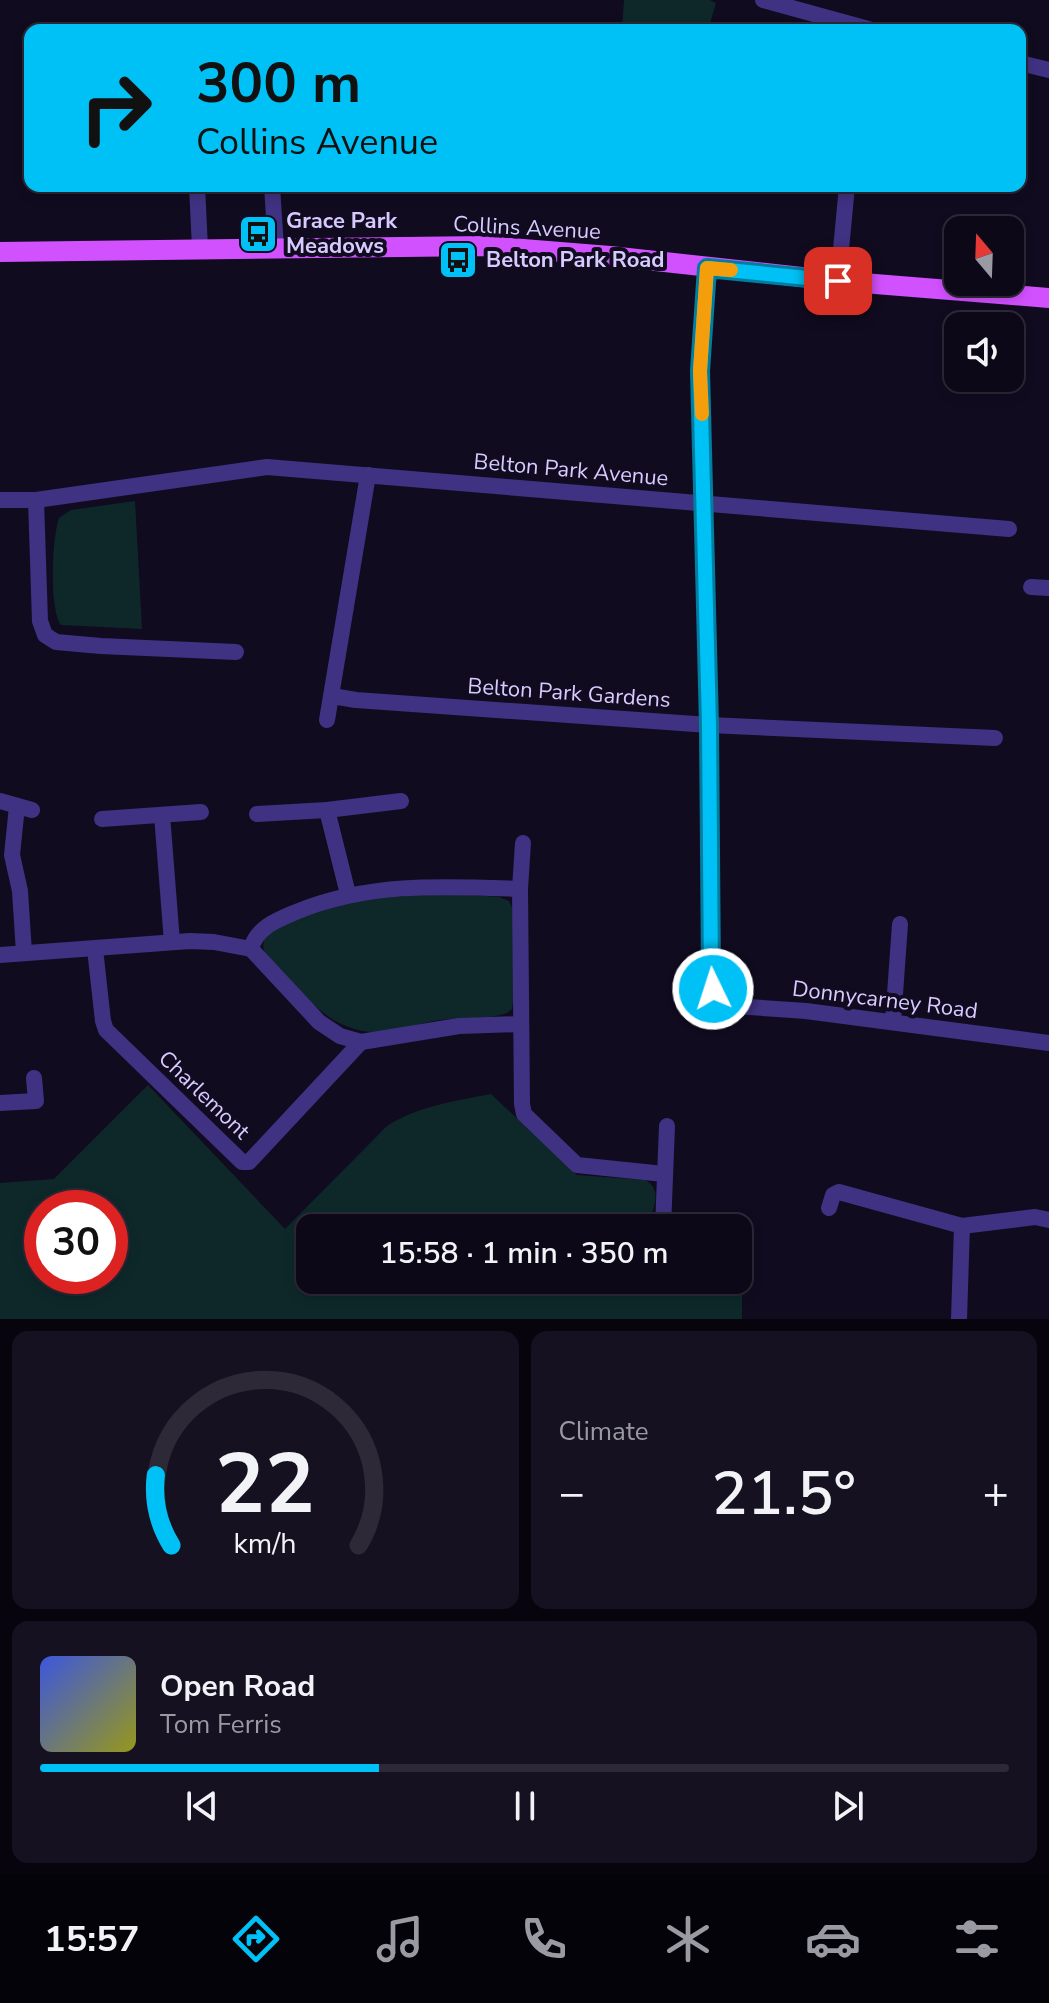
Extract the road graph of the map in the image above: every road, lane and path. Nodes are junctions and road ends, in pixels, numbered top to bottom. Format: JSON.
{"nodes":[{"id":1,"x":763,"y":0,"type":"edge"},
{"id":2,"x":847,"y":24,"type":"edge"},
{"id":3,"x":1026,"y":64,"type":"edge"},
{"id":4,"x":1049,"y":70,"type":"edge"},
{"id":5,"x":197,"y":192,"type":"edge"},
{"id":6,"x":272,"y":192,"type":"edge"},
{"id":7,"x":846,"y":192,"type":"edge"},
{"id":8,"x":200,"y":248,"type":"junction"},
{"id":9,"x":276,"y":248,"type":"junction"},
{"id":10,"x":0,"y":252,"type":"edge"},
{"id":11,"x":707,"y":268,"type":"junction"},
{"id":12,"x":838,"y":281,"type":"junction"},
{"id":13,"x":1049,"y":298,"type":"edge"},
{"id":14,"x":368,"y":475,"type":"junction"},
{"id":15,"x":0,"y":500,"type":"edge"},
{"id":16,"x":36,"y":500,"type":"junction"},
{"id":17,"x":704,"y":502,"type":"junction"},
{"id":18,"x":1009,"y":529,"type":"dead end"},
{"id":19,"x":1031,"y":587,"type":"dead end"},
{"id":20,"x":1049,"y":588,"type":"edge"},
{"id":21,"x":236,"y":652,"type":"dead end"},
{"id":22,"x":332,"y":696,"type":"junction"},
{"id":23,"x":327,"y":720,"type":"dead end"},
{"id":24,"x":709,"y":725,"type":"junction"},
{"id":25,"x":995,"y":738,"type":"dead end"},
{"id":26,"x":0,"y":801,"type":"edge"},
{"id":27,"x":401,"y":801,"type":"dead end"},
{"id":28,"x":327,"y":810,"type":"junction"},
{"id":29,"x":201,"y":812,"type":"dead end"},
{"id":30,"x":257,"y":814,"type":"dead end"},
{"id":31,"x":162,"y":815,"type":"junction"},
{"id":32,"x":102,"y":819,"type":"dead end"},
{"id":33,"x":523,"y":843,"type":"dead end"},
{"id":34,"x":520,"y":889,"type":"junction"},
{"id":35,"x":348,"y":894,"type":"junction"},
{"id":36,"x":900,"y":924,"type":"dead end"},
{"id":37,"x":172,"y":942,"type":"junction"},
{"id":38,"x":95,"y":949,"type":"junction"},
{"id":39,"x":251,"y":949,"type":"junction"},
{"id":40,"x":24,"y":953,"type":"junction"},
{"id":41,"x":0,"y":955,"type":"edge"},
{"id":42,"x":893,"y":1022,"type":"junction"},
{"id":43,"x":520,"y":1024,"type":"junction"},
{"id":44,"x":361,"y":1042,"type":"junction"},
{"id":45,"x":1049,"y":1043,"type":"edge"},
{"id":46,"x":34,"y":1078,"type":"dead end"},
{"id":47,"x":0,"y":1103,"type":"edge"},
{"id":48,"x":667,"y":1126,"type":"dead end"},
{"id":49,"x":664,"y":1174,"type":"junction"},
{"id":50,"x":829,"y":1208,"type":"dead end"},
{"id":51,"x":663,"y":1214,"type":"edge"},
{"id":52,"x":1049,"y":1220,"type":"edge"},
{"id":53,"x":962,"y":1226,"type":"junction"},
{"id":54,"x":959,"y":1319,"type":"edge"}],
"edges":[{"from":1,"to":2,"type":"street"},
{"from":3,"to":4,"type":"street"},
{"from":5,"to":8,"type":"street"},
{"from":6,"to":9,"type":"street"},
{"from":7,"to":12,"type":"street"},
{"from":8,"to":9,"type":"main road","name":"Collins Avenue"},
{"from":8,"to":10,"type":"main road","name":"Collins Avenue"},
{"from":9,"to":11,"type":"main road","name":"Collins Avenue"},
{"from":11,"to":12,"type":"main road","name":"Collins Avenue"},
{"from":11,"to":17,"type":"street"},
{"from":12,"to":13,"type":"main road","name":"Collins Avenue"},
{"from":14,"to":16,"type":"street"},
{"from":14,"to":17,"type":"street","name":"Belton Park Avenue"},
{"from":14,"to":22,"type":"street"},
{"from":15,"to":16,"type":"street"},
{"from":16,"to":21,"type":"street"},
{"from":17,"to":18,"type":"street","name":"Belton Park Avenue"},
{"from":17,"to":24,"type":"street"},
{"from":19,"to":20,"type":"street"},
{"from":22,"to":23,"type":"street"},
{"from":22,"to":24,"type":"street","name":"Belton Park Gardens"},
{"from":24,"to":25,"type":"street","name":"Belton Park Gardens"},
{"from":24,"to":42,"type":"street","name":"Donnycarney Road"},
{"from":26,"to":40,"type":"street"},
{"from":27,"to":28,"type":"street"},
{"from":28,"to":30,"type":"street"},
{"from":28,"to":35,"type":"street"},
{"from":29,"to":31,"type":"street"},
{"from":31,"to":32,"type":"street"},
{"from":31,"to":37,"type":"street"},
{"from":33,"to":34,"type":"street"},
{"from":34,"to":35,"type":"street"},
{"from":34,"to":43,"type":"street"},
{"from":35,"to":39,"type":"street"},
{"from":36,"to":42,"type":"street"},
{"from":37,"to":38,"type":"street"},
{"from":37,"to":39,"type":"street"},
{"from":38,"to":40,"type":"street"},
{"from":38,"to":44,"type":"street","name":"Charlemont"},
{"from":39,"to":44,"type":"street"},
{"from":40,"to":41,"type":"street"},
{"from":42,"to":45,"type":"street","name":"Donnycarney Road"},
{"from":43,"to":44,"type":"street"},
{"from":43,"to":49,"type":"street"},
{"from":46,"to":47,"type":"street"},
{"from":48,"to":49,"type":"street"},
{"from":49,"to":51,"type":"street"},
{"from":50,"to":53,"type":"street"},
{"from":52,"to":53,"type":"street"},
{"from":53,"to":54,"type":"street"}]}
